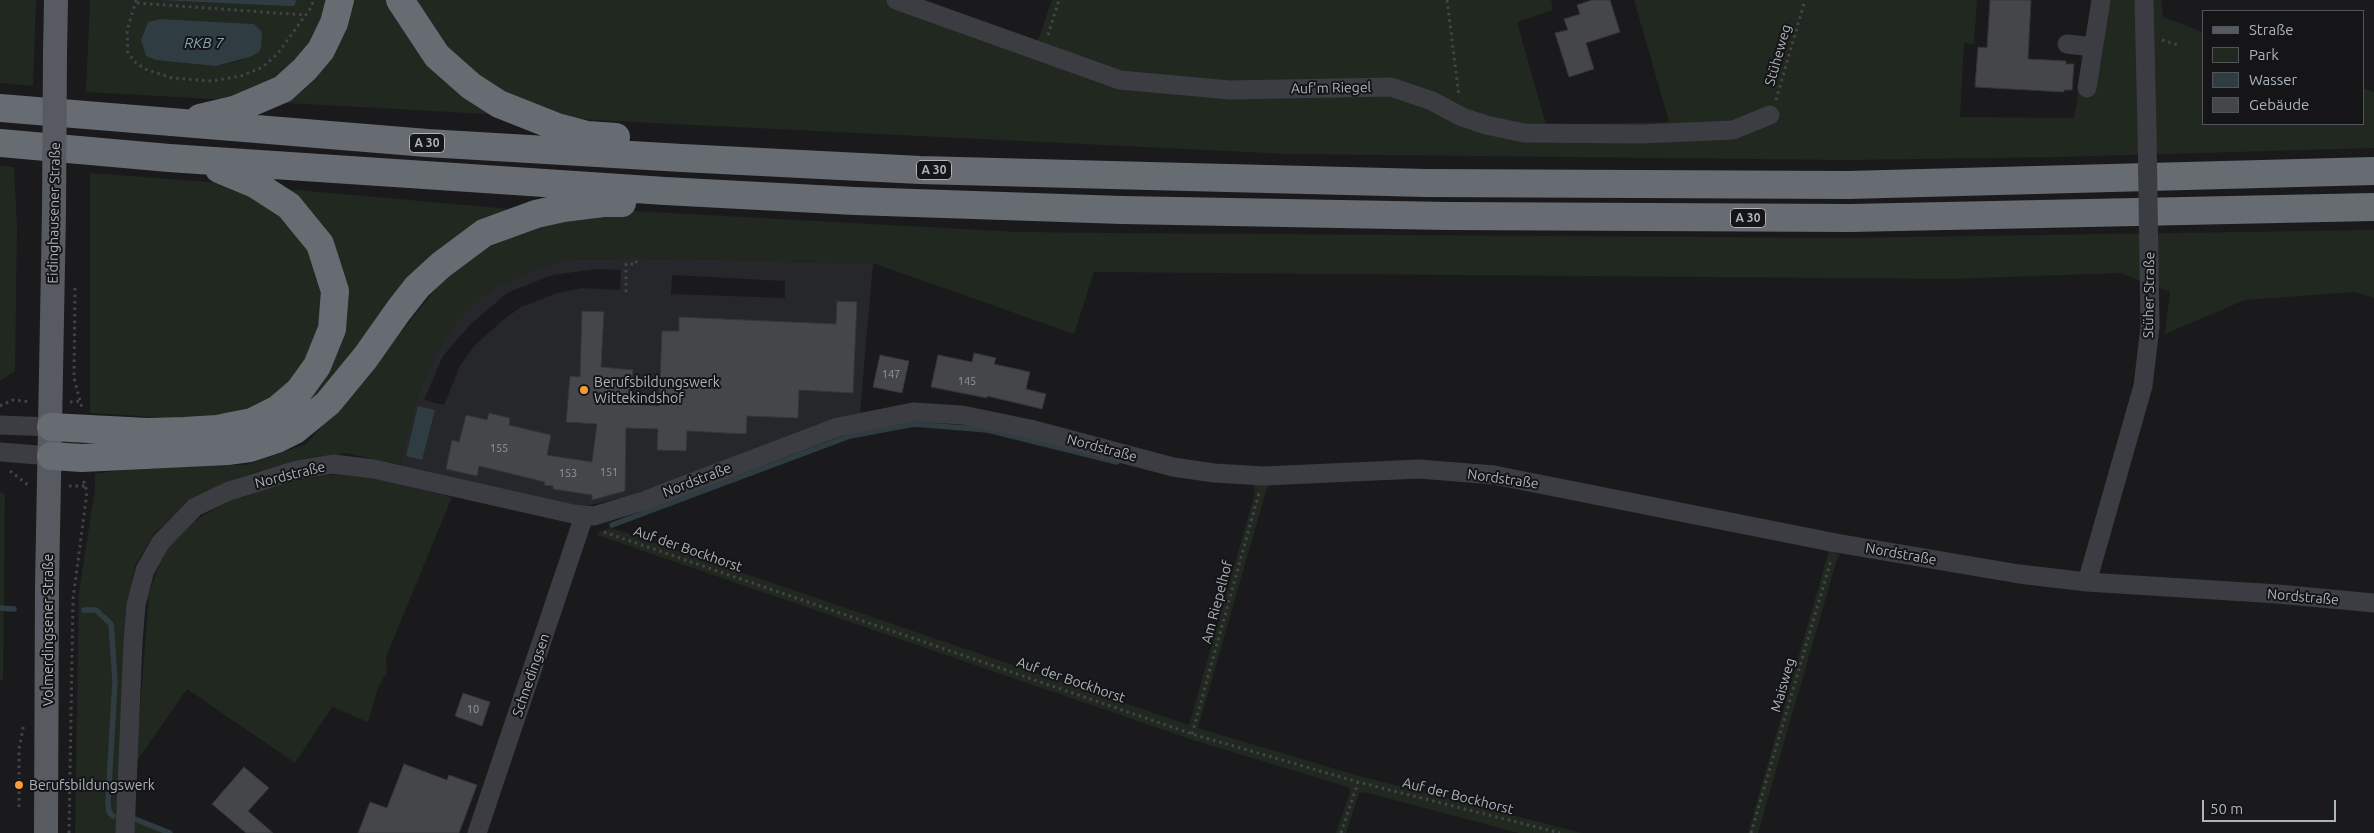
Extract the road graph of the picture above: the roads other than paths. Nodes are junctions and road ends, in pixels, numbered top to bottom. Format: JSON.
{"nodes":[{"id":1,"x":56,"y":0,"type":"edge"},
{"id":2,"x":340,"y":0,"type":"edge"},
{"id":3,"x":400,"y":0,"type":"edge"},
{"id":4,"x":896,"y":0,"type":"edge"},
{"id":5,"x":2101,"y":0,"type":"edge"},
{"id":6,"x":2144,"y":0,"type":"edge"},
{"id":7,"x":2067,"y":44,"type":"dead end"},
{"id":8,"x":2094,"y":47,"type":"junction"},
{"id":9,"x":2087,"y":88,"type":"dead end"},
{"id":10,"x":0,"y":108,"type":"edge"},
{"id":11,"x":1770,"y":115,"type":"road end"},
{"id":12,"x":174,"y":124,"type":"junction"},
{"id":13,"x":0,"y":142,"type":"edge"},
{"id":14,"x":169,"y":158,"type":"junction"},
{"id":15,"x":682,"y":158,"type":"junction"},
{"id":16,"x":2374,"y":171,"type":"edge"},
{"id":17,"x":665,"y":191,"type":"junction"},
{"id":18,"x":2374,"y":207,"type":"edge"},
{"id":19,"x":0,"y":425,"type":"edge"},
{"id":20,"x":51,"y":427,"type":"junction"},
{"id":21,"x":0,"y":452,"type":"edge"},
{"id":22,"x":50,"y":456,"type":"junction"},
{"id":23,"x":583,"y":520,"type":"junction"},
{"id":24,"x":2087,"y":582,"type":"junction"},
{"id":25,"x":2374,"y":604,"type":"edge"},
{"id":26,"x":46,"y":833,"type":"edge"},
{"id":27,"x":125,"y":833,"type":"edge"},
{"id":28,"x":477,"y":833,"type":"edge"}],
"edges":[{"from":1,"to":20,"type":"main road","name":"Eidinghausener Straße","bridge":true},
{"from":2,"to":12,"type":"highway"},
{"from":3,"to":15,"type":"highway"},
{"from":4,"to":11,"type":"street","name":"Auf'm Riegel"},
{"from":5,"to":8,"type":"street"},
{"from":6,"to":24,"type":"street","name":"Stüher Straße","bridge":true},
{"from":7,"to":8,"type":"street"},
{"from":8,"to":9,"type":"street"},
{"from":10,"to":12,"type":"highway","number":"A 30"},
{"from":12,"to":15,"type":"highway","number":"A 30"},
{"from":13,"to":14,"type":"highway","number":"A 30"},
{"from":14,"to":17,"type":"highway","number":"A 30"},
{"from":14,"to":20,"type":"highway"},
{"from":15,"to":16,"type":"highway","number":"A 30"},
{"from":17,"to":18,"type":"highway","number":"A 30"},
{"from":17,"to":22,"type":"highway"},
{"from":19,"to":20,"type":"street"},
{"from":20,"to":22,"type":"main road","name":"Volmerdingsener Straße"},
{"from":21,"to":22,"type":"street"},
{"from":22,"to":26,"type":"main road","name":"Volmerdingsener Straße"},
{"from":23,"to":24,"type":"street","name":"Nordstraße"},
{"from":23,"to":27,"type":"street","name":"Nordstraße"},
{"from":23,"to":28,"type":"street","name":"Schnedingsen"},
{"from":24,"to":25,"type":"street","name":"Nordstraße"}]}
